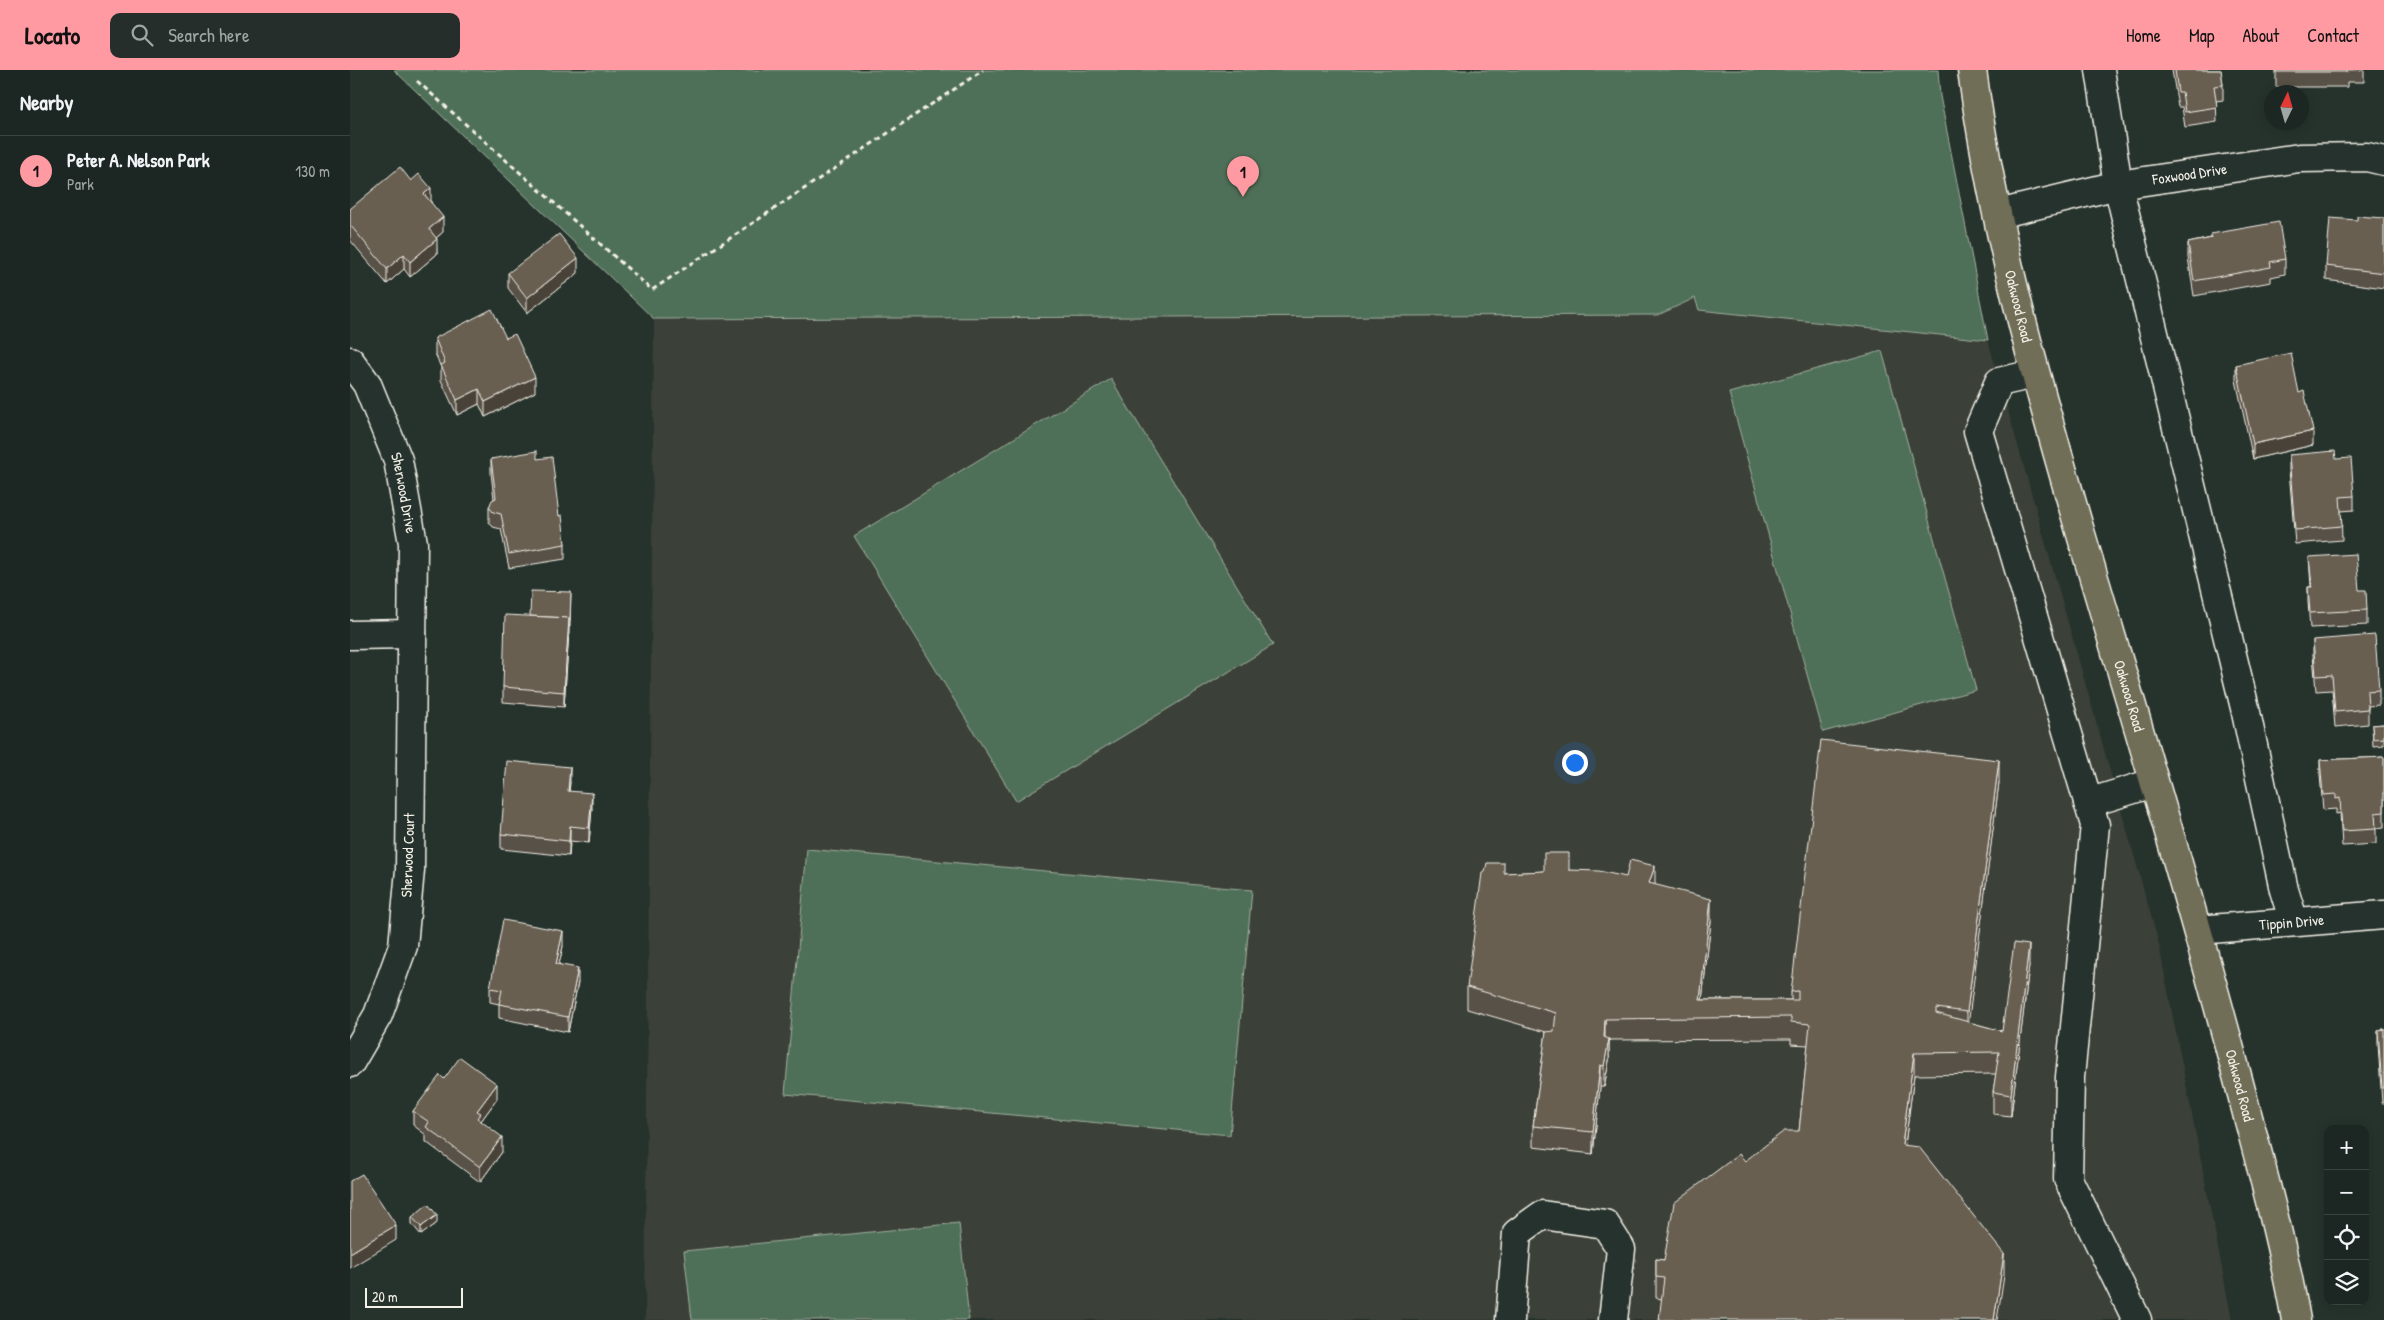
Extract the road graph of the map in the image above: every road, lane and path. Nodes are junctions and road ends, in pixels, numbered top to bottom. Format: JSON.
{"nodes":[{"id":1,"x":983,"y":70,"type":"edge"},
{"id":2,"x":1972,"y":70,"type":"edge"},
{"id":3,"x":2100,"y":70,"type":"edge"},
{"id":4,"x":417,"y":81,"type":"dead end"},
{"id":5,"x":2384,"y":160,"type":"edge"},
{"id":6,"x":2118,"y":185,"type":"junction"},
{"id":7,"x":1998,"y":214,"type":"junction"},
{"id":8,"x":350,"y":362,"type":"edge"},
{"id":9,"x":2034,"y":374,"type":"junction"},
{"id":10,"x":412,"y":634,"type":"junction"},
{"id":11,"x":350,"y":635,"type":"edge"},
{"id":12,"x":2154,"y":784,"type":"junction"},
{"id":13,"x":2088,"y":803,"type":"junction"},
{"id":14,"x":2384,"y":915,"type":"edge"},
{"id":15,"x":2294,"y":922,"type":"junction"},
{"id":16,"x":2198,"y":930,"type":"junction"},
{"id":17,"x":350,"y":1063,"type":"edge"},
{"id":18,"x":1510,"y":1320,"type":"edge"},
{"id":19,"x":1613,"y":1320,"type":"edge"},
{"id":20,"x":2137,"y":1320,"type":"edge"},
{"id":21,"x":2296,"y":1320,"type":"edge"}],
"edges":[{"from":1,"to":4,"type":"path"},
{"from":2,"to":7,"type":"main road","name":"Oakwood Road"},
{"from":3,"to":6,"type":"street"},
{"from":5,"to":6,"type":"street","name":"Foxwood Drive"},
{"from":6,"to":7,"type":"street","name":"Foxwood Drive"},
{"from":6,"to":15,"type":"street"},
{"from":7,"to":9,"type":"main road","name":"Oakwood Road"},
{"from":8,"to":10,"type":"street","name":"Sherwood Drive"},
{"from":9,"to":12,"type":"main road","name":"Oakwood Road"},
{"from":9,"to":13,"type":"street"},
{"from":10,"to":11,"type":"street"},
{"from":10,"to":17,"type":"street","name":"Sherwood Court"},
{"from":12,"to":13,"type":"street"},
{"from":12,"to":16,"type":"main road","name":"Oakwood Road"},
{"from":13,"to":20,"type":"street"},
{"from":14,"to":15,"type":"street","name":"Tippin Drive"},
{"from":15,"to":16,"type":"street","name":"Tippin Drive"},
{"from":16,"to":21,"type":"main road","name":"Oakwood Road"},
{"from":18,"to":19,"type":"street"}]}
